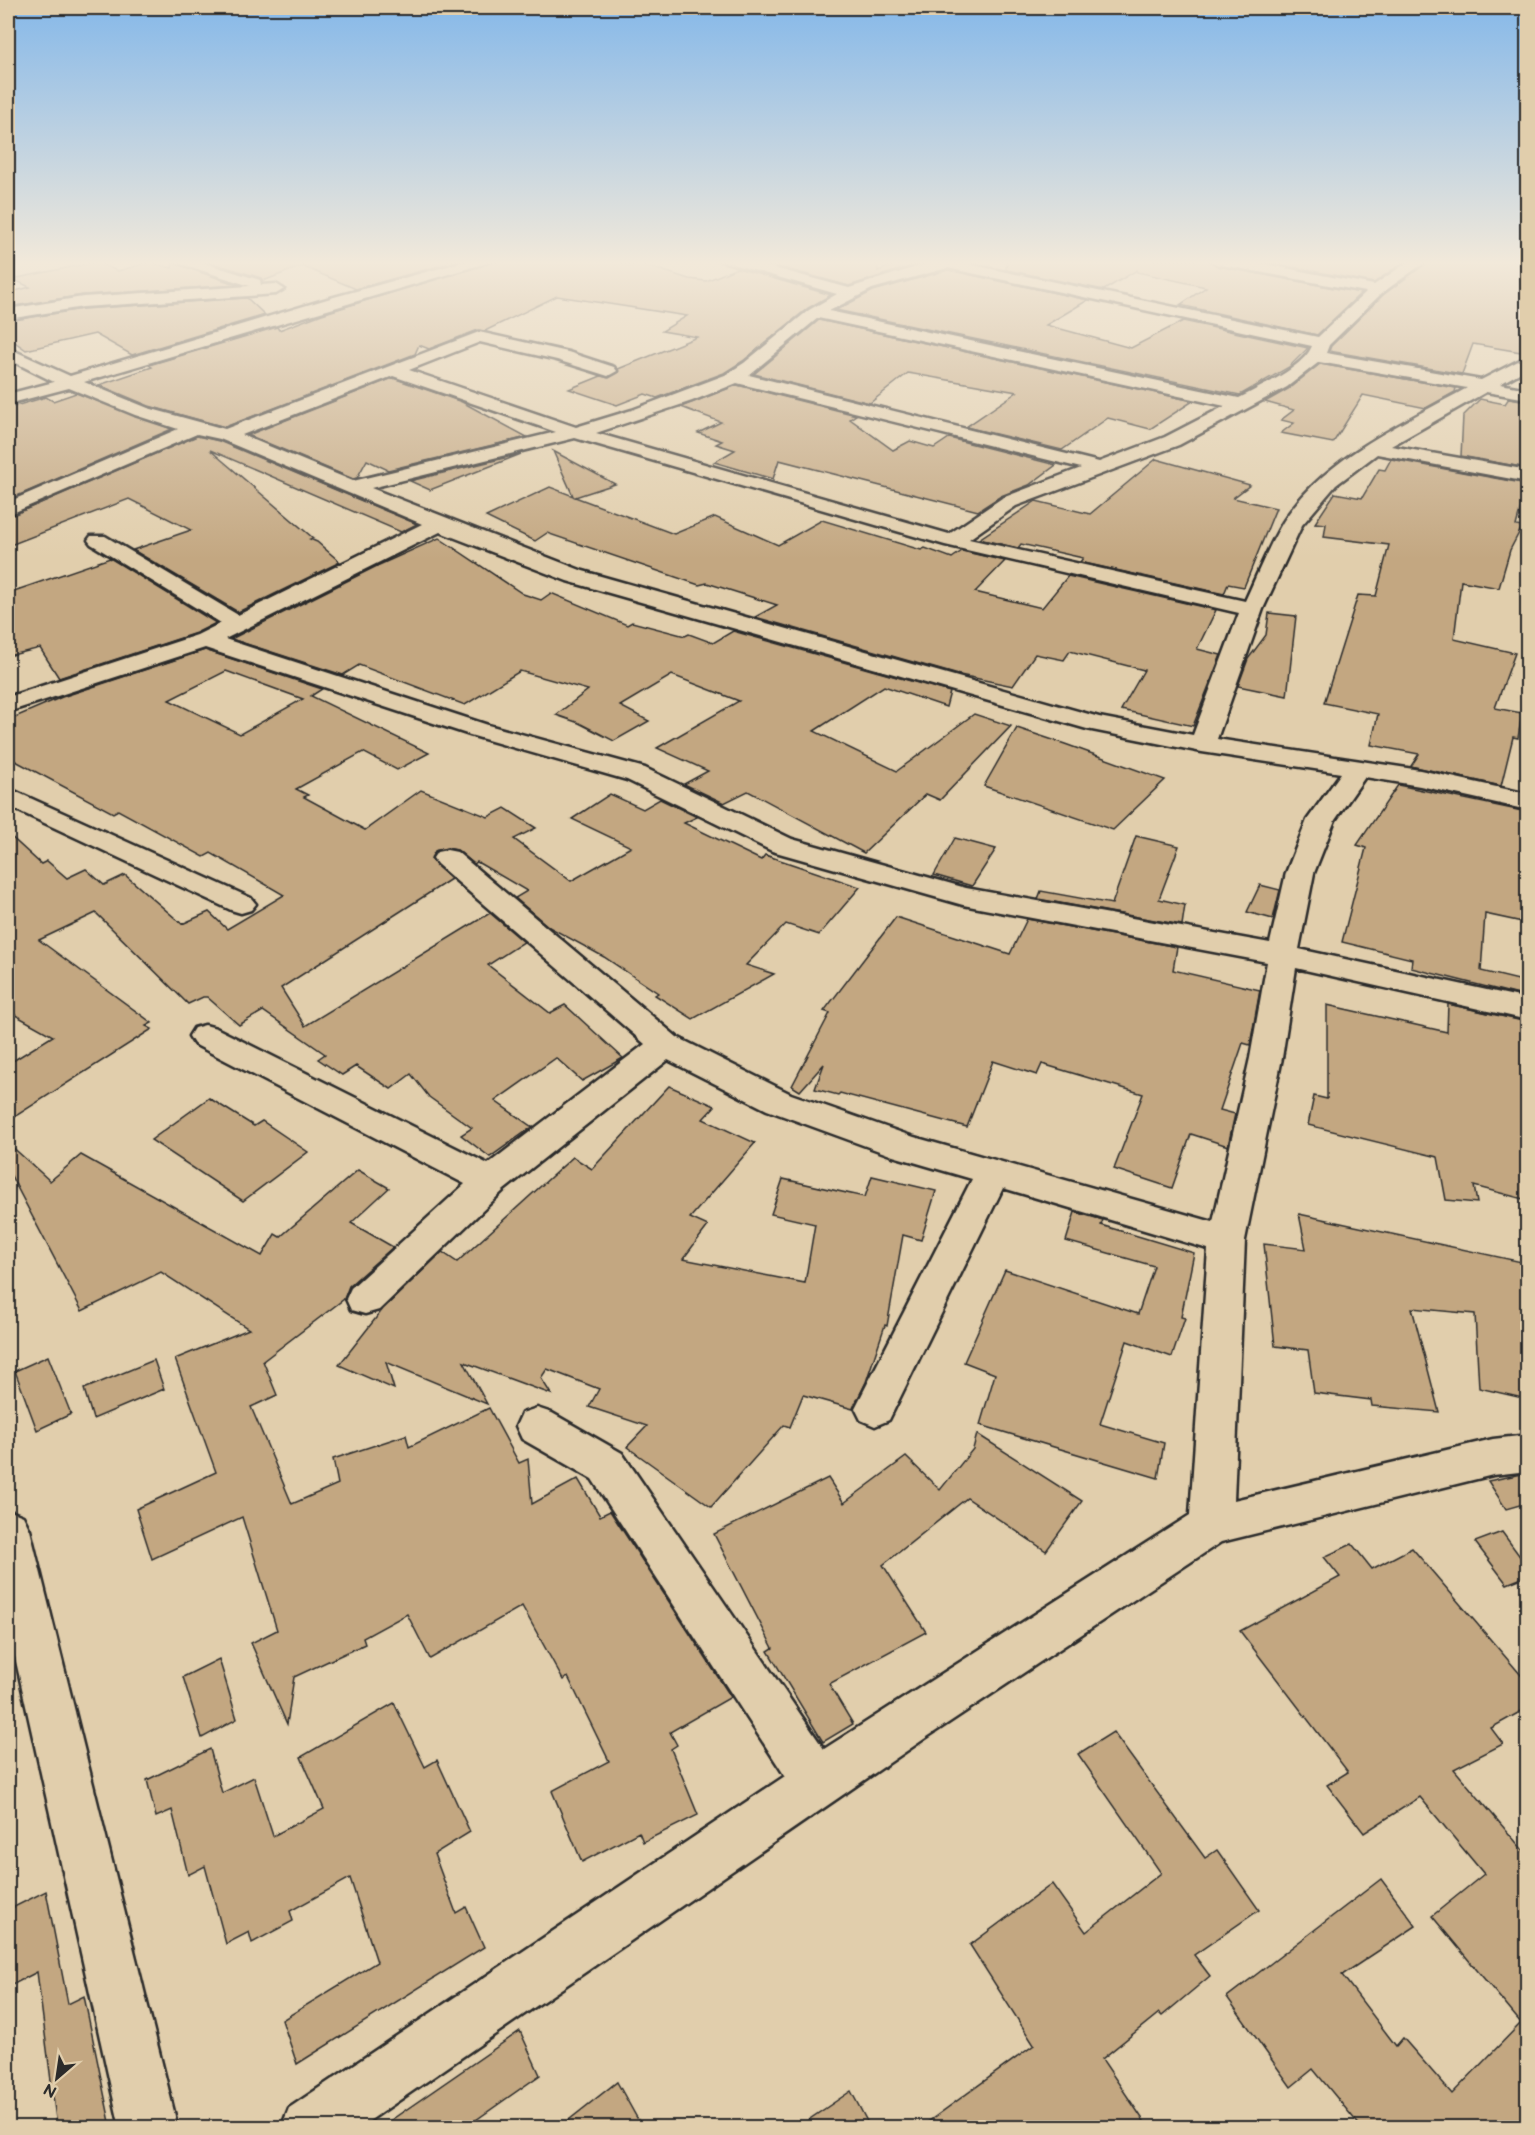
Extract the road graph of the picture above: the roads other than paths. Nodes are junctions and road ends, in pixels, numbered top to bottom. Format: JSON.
{"nodes":[{"id":1,"x":21,"y":360,"type":"edge"},
{"id":2,"x":138,"y":360,"type":"edge"},
{"id":3,"x":423,"y":360,"type":"edge"},
{"id":4,"x":574,"y":360,"type":"edge"},
{"id":5,"x":757,"y":360,"type":"edge"},
{"id":6,"x":1034,"y":360,"type":"edge"},
{"id":7,"x":1306,"y":360,"type":"edge"},
{"id":8,"x":1366,"y":360,"type":"edge"},
{"id":9,"x":1527,"y":361,"type":"edge"},
{"id":10,"x":608,"y":370,"type":"dead end"},
{"id":11,"x":395,"y":371,"type":"junction"},
{"id":12,"x":735,"y":377,"type":"junction"},
{"id":13,"x":69,"y":383,"type":"junction"},
{"id":14,"x":1484,"y":386,"type":"junction"},
{"id":15,"x":1527,"y":394,"type":"edge"},
{"id":16,"x":8,"y":399,"type":"edge"},
{"id":17,"x":1242,"y":404,"type":"junction"},
{"id":18,"x":195,"y":429,"type":"junction"},
{"id":19,"x":573,"y":432,"type":"junction"},
{"id":20,"x":226,"y":435,"type":"junction"},
{"id":21,"x":1373,"y":448,"type":"junction"},
{"id":22,"x":1102,"y":468,"type":"junction"},
{"id":23,"x":1527,"y":476,"type":"edge"},
{"id":24,"x":352,"y":487,"type":"junction"},
{"id":25,"x":8,"y":509,"type":"edge"},
{"id":26,"x":439,"y":524,"type":"junction"},
{"id":27,"x":98,"y":540,"type":"dead end"},
{"id":28,"x":952,"y":541,"type":"junction"},
{"id":29,"x":1252,"y":609,"type":"junction"},
{"id":30,"x":238,"y":624,"type":"junction"},
{"id":31,"x":205,"y":640,"type":"junction"},
{"id":32,"x":8,"y":705,"type":"edge"},
{"id":33,"x":1202,"y":744,"type":"junction"},
{"id":34,"x":1358,"y":768,"type":"junction"},
{"id":35,"x":8,"y":796,"type":"edge"},
{"id":36,"x":1527,"y":802,"type":"edge"},
{"id":37,"x":447,"y":858,"type":"dead end"},
{"id":38,"x":241,"y":904,"type":"dead end"},
{"id":39,"x":1283,"y":955,"type":"junction"},
{"id":40,"x":1527,"y":1010,"type":"edge"},
{"id":41,"x":205,"y":1036,"type":"dead end"},
{"id":42,"x":666,"y":1045,"type":"junction"},
{"id":43,"x":993,"y":1172,"type":"junction"},
{"id":44,"x":491,"y":1181,"type":"junction"},
{"id":45,"x":1227,"y":1240,"type":"junction"},
{"id":46,"x":365,"y":1299,"type":"dead end"},
{"id":47,"x":875,"y":1408,"type":"dead end"},
{"id":48,"x":537,"y":1426,"type":"dead end"},
{"id":49,"x":1527,"y":1454,"type":"edge"},
{"id":50,"x":1211,"y":1525,"type":"junction"},
{"id":51,"x":8,"y":1530,"type":"edge"},
{"id":52,"x":817,"y":1781,"type":"junction"},
{"id":53,"x":149,"y":2127,"type":"edge"},
{"id":54,"x":309,"y":2127,"type":"edge"}],
"edges":[{"from":1,"to":13,"type":"street"},
{"from":2,"to":13,"type":"street"},
{"from":3,"to":11,"type":"street"},
{"from":4,"to":10,"type":"street"},
{"from":5,"to":12,"type":"street"},
{"from":6,"to":17,"type":"street"},
{"from":7,"to":17,"type":"street"},
{"from":8,"to":14,"type":"street"},
{"from":9,"to":14,"type":"street"},
{"from":11,"to":19,"type":"street"},
{"from":11,"to":20,"type":"street"},
{"from":12,"to":19,"type":"street"},
{"from":12,"to":22,"type":"street"},
{"from":13,"to":16,"type":"street"},
{"from":13,"to":18,"type":"street"},
{"from":14,"to":15,"type":"street"},
{"from":14,"to":21,"type":"street"},
{"from":17,"to":22,"type":"street"},
{"from":18,"to":20,"type":"street"},
{"from":18,"to":25,"type":"street"},
{"from":19,"to":24,"type":"street"},
{"from":19,"to":28,"type":"street"},
{"from":20,"to":24,"type":"street"},
{"from":21,"to":23,"type":"street"},
{"from":21,"to":29,"type":"street"},
{"from":22,"to":28,"type":"street"},
{"from":24,"to":26,"type":"street"},
{"from":26,"to":30,"type":"street"},
{"from":26,"to":33,"type":"street"},
{"from":27,"to":30,"type":"street"},
{"from":28,"to":29,"type":"street"},
{"from":29,"to":33,"type":"street"},
{"from":30,"to":31,"type":"street"},
{"from":31,"to":32,"type":"street"},
{"from":31,"to":39,"type":"street"},
{"from":33,"to":34,"type":"street"},
{"from":34,"to":36,"type":"street"},
{"from":34,"to":39,"type":"street"},
{"from":35,"to":38,"type":"street"},
{"from":37,"to":42,"type":"street"},
{"from":39,"to":40,"type":"street"},
{"from":39,"to":45,"type":"street"},
{"from":41,"to":44,"type":"street"},
{"from":42,"to":43,"type":"street"},
{"from":42,"to":44,"type":"street"},
{"from":43,"to":45,"type":"street"},
{"from":43,"to":47,"type":"street"},
{"from":44,"to":46,"type":"street"},
{"from":45,"to":50,"type":"street"},
{"from":48,"to":52,"type":"street"},
{"from":49,"to":50,"type":"street"},
{"from":50,"to":52,"type":"street"},
{"from":51,"to":53,"type":"street"},
{"from":52,"to":54,"type":"street"}]}
